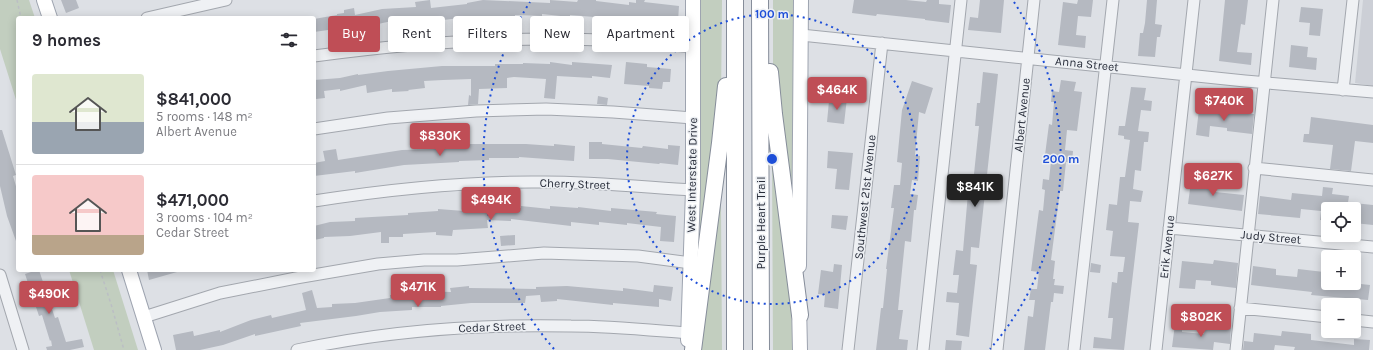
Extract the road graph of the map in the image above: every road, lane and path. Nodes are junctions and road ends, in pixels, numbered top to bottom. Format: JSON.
{"nodes":[{"id":1,"x":17,"y":0,"type":"edge"},
{"id":2,"x":44,"y":0,"type":"edge"},
{"id":3,"x":226,"y":0,"type":"edge"},
{"id":4,"x":693,"y":0,"type":"edge"},
{"id":5,"x":760,"y":0,"type":"edge"},
{"id":6,"x":764,"y":0,"type":"edge"},
{"id":7,"x":801,"y":0,"type":"edge"},
{"id":8,"x":961,"y":0,"type":"edge"},
{"id":9,"x":1034,"y":0,"type":"edge"},
{"id":10,"x":1113,"y":0,"type":"edge"},
{"id":11,"x":1194,"y":0,"type":"edge"},
{"id":12,"x":1273,"y":0,"type":"edge"},
{"id":13,"x":1353,"y":0,"type":"edge"},
{"id":14,"x":735,"y":4,"type":"edge"},
{"id":15,"x":21,"y":16,"type":"edge"},
{"id":16,"x":49,"y":16,"type":"edge"},
{"id":17,"x":156,"y":16,"type":"edge"},
{"id":18,"x":801,"y":35,"type":"junction"},
{"id":19,"x":882,"y":43,"type":"junction"},
{"id":20,"x":693,"y":47,"type":"junction"},
{"id":21,"x":956,"y":51,"type":"junction"},
{"id":22,"x":316,"y":56,"type":"edge"},
{"id":23,"x":1028,"y":58,"type":"junction"},
{"id":24,"x":1106,"y":66,"type":"junction"},
{"id":25,"x":1186,"y":74,"type":"junction"},
{"id":26,"x":1263,"y":82,"type":"junction"},
{"id":27,"x":1343,"y":90,"type":"junction"},
{"id":28,"x":1373,"y":92,"type":"edge"},
{"id":29,"x":693,"y":118,"type":"junction"},
{"id":30,"x":316,"y":129,"type":"edge"},
{"id":31,"x":1254,"y":168,"type":"junction"},
{"id":32,"x":1373,"y":180,"type":"edge"},
{"id":33,"x":693,"y":190,"type":"junction"},
{"id":34,"x":316,"y":201,"type":"edge"},
{"id":35,"x":1169,"y":228,"type":"junction"},
{"id":36,"x":1248,"y":235,"type":"junction"},
{"id":37,"x":1373,"y":246,"type":"edge"},
{"id":38,"x":691,"y":263,"type":"junction"},
{"id":39,"x":101,"y":272,"type":"edge"},
{"id":40,"x":130,"y":272,"type":"edge"},
{"id":41,"x":0,"y":275,"type":"edge"},
{"id":42,"x":2,"y":290,"type":"edge"},
{"id":43,"x":1240,"y":308,"type":"junction"},
{"id":44,"x":800,"y":315,"type":"junction"},
{"id":45,"x":1321,"y":316,"type":"edge"},
{"id":46,"x":144,"y":317,"type":"junction"},
{"id":47,"x":1361,"y":321,"type":"edge"},
{"id":48,"x":1373,"y":322,"type":"edge"},
{"id":49,"x":688,"y":333,"type":"junction"},
{"id":50,"x":23,"y":350,"type":"edge"},
{"id":51,"x":124,"y":350,"type":"edge"},
{"id":52,"x":154,"y":350,"type":"edge"},
{"id":53,"x":297,"y":350,"type":"edge"},
{"id":54,"x":687,"y":350,"type":"edge"},
{"id":55,"x":693,"y":350,"type":"edge"},
{"id":56,"x":735,"y":350,"type":"edge"},
{"id":57,"x":761,"y":350,"type":"edge"},
{"id":58,"x":800,"y":350,"type":"edge"},
{"id":59,"x":848,"y":350,"type":"edge"},
{"id":60,"x":923,"y":350,"type":"edge"},
{"id":61,"x":997,"y":350,"type":"edge"},
{"id":62,"x":1074,"y":350,"type":"edge"},
{"id":63,"x":1156,"y":350,"type":"edge"},
{"id":64,"x":1236,"y":350,"type":"edge"}],
"edges":[{"from":1,"to":15,"type":"path"},
{"from":2,"to":16,"type":"main road"},
{"from":3,"to":17,"type":"street"},
{"from":4,"to":20,"type":"main road","name":"West Interstate Drive"},
{"from":5,"to":57,"type":"highway","name":"Purple Heart Trail"},
{"from":6,"to":44,"type":"highway"},
{"from":7,"to":18,"type":"main road"},
{"from":8,"to":21,"type":"street"},
{"from":9,"to":23,"type":"street","name":"Albert Avenue"},
{"from":10,"to":24,"type":"street"},
{"from":11,"to":25,"type":"street","name":"Erik Avenue"},
{"from":12,"to":26,"type":"street"},
{"from":13,"to":27,"type":"street"},
{"from":14,"to":55,"type":"highway"},
{"from":14,"to":56,"type":"highway"},
{"from":18,"to":19,"type":"street","name":"Anna Street"},
{"from":18,"to":44,"type":"main road"},
{"from":19,"to":21,"type":"street","name":"Anna Street"},
{"from":19,"to":59,"type":"street","name":"Southwest 21st Avenue"},
{"from":20,"to":22,"type":"street"},
{"from":20,"to":29,"type":"main road","name":"West Interstate Drive"},
{"from":21,"to":23,"type":"street","name":"Anna Street"},
{"from":21,"to":60,"type":"street"},
{"from":23,"to":24,"type":"street","name":"Anna Street"},
{"from":23,"to":61,"type":"street","name":"Albert Avenue"},
{"from":24,"to":25,"type":"street","name":"Anna Street"},
{"from":24,"to":62,"type":"street"},
{"from":25,"to":26,"type":"street","name":"Anna Street"},
{"from":25,"to":35,"type":"street","name":"Erik Avenue"},
{"from":26,"to":27,"type":"street","name":"Anna Street"},
{"from":26,"to":31,"type":"street"},
{"from":27,"to":28,"type":"street","name":"Anna Street"},
{"from":29,"to":30,"type":"street"},
{"from":29,"to":33,"type":"main road","name":"West Interstate Drive"},
{"from":31,"to":32,"type":"street"},
{"from":31,"to":36,"type":"street"},
{"from":33,"to":34,"type":"street","name":"Cherry Street"},
{"from":33,"to":38,"type":"main road","name":"West Interstate Drive"},
{"from":35,"to":36,"type":"street","name":"Judy Street"},
{"from":35,"to":63,"type":"street","name":"Erik Avenue"},
{"from":36,"to":37,"type":"street","name":"Judy Street"},
{"from":36,"to":43,"type":"street"},
{"from":38,"to":46,"type":"street"},
{"from":38,"to":49,"type":"main road","name":"West Interstate Drive"},
{"from":39,"to":51,"type":"path"},
{"from":40,"to":46,"type":"main road"},
{"from":41,"to":42,"type":"street"},
{"from":42,"to":50,"type":"street"},
{"from":43,"to":45,"type":"street"},
{"from":43,"to":64,"type":"street"},
{"from":44,"to":58,"type":"main road"},
{"from":46,"to":52,"type":"main road"},
{"from":47,"to":48,"type":"street"},
{"from":49,"to":53,"type":"street","name":"Cedar Street"},
{"from":49,"to":54,"type":"main road","name":"West Interstate Drive"}]}
